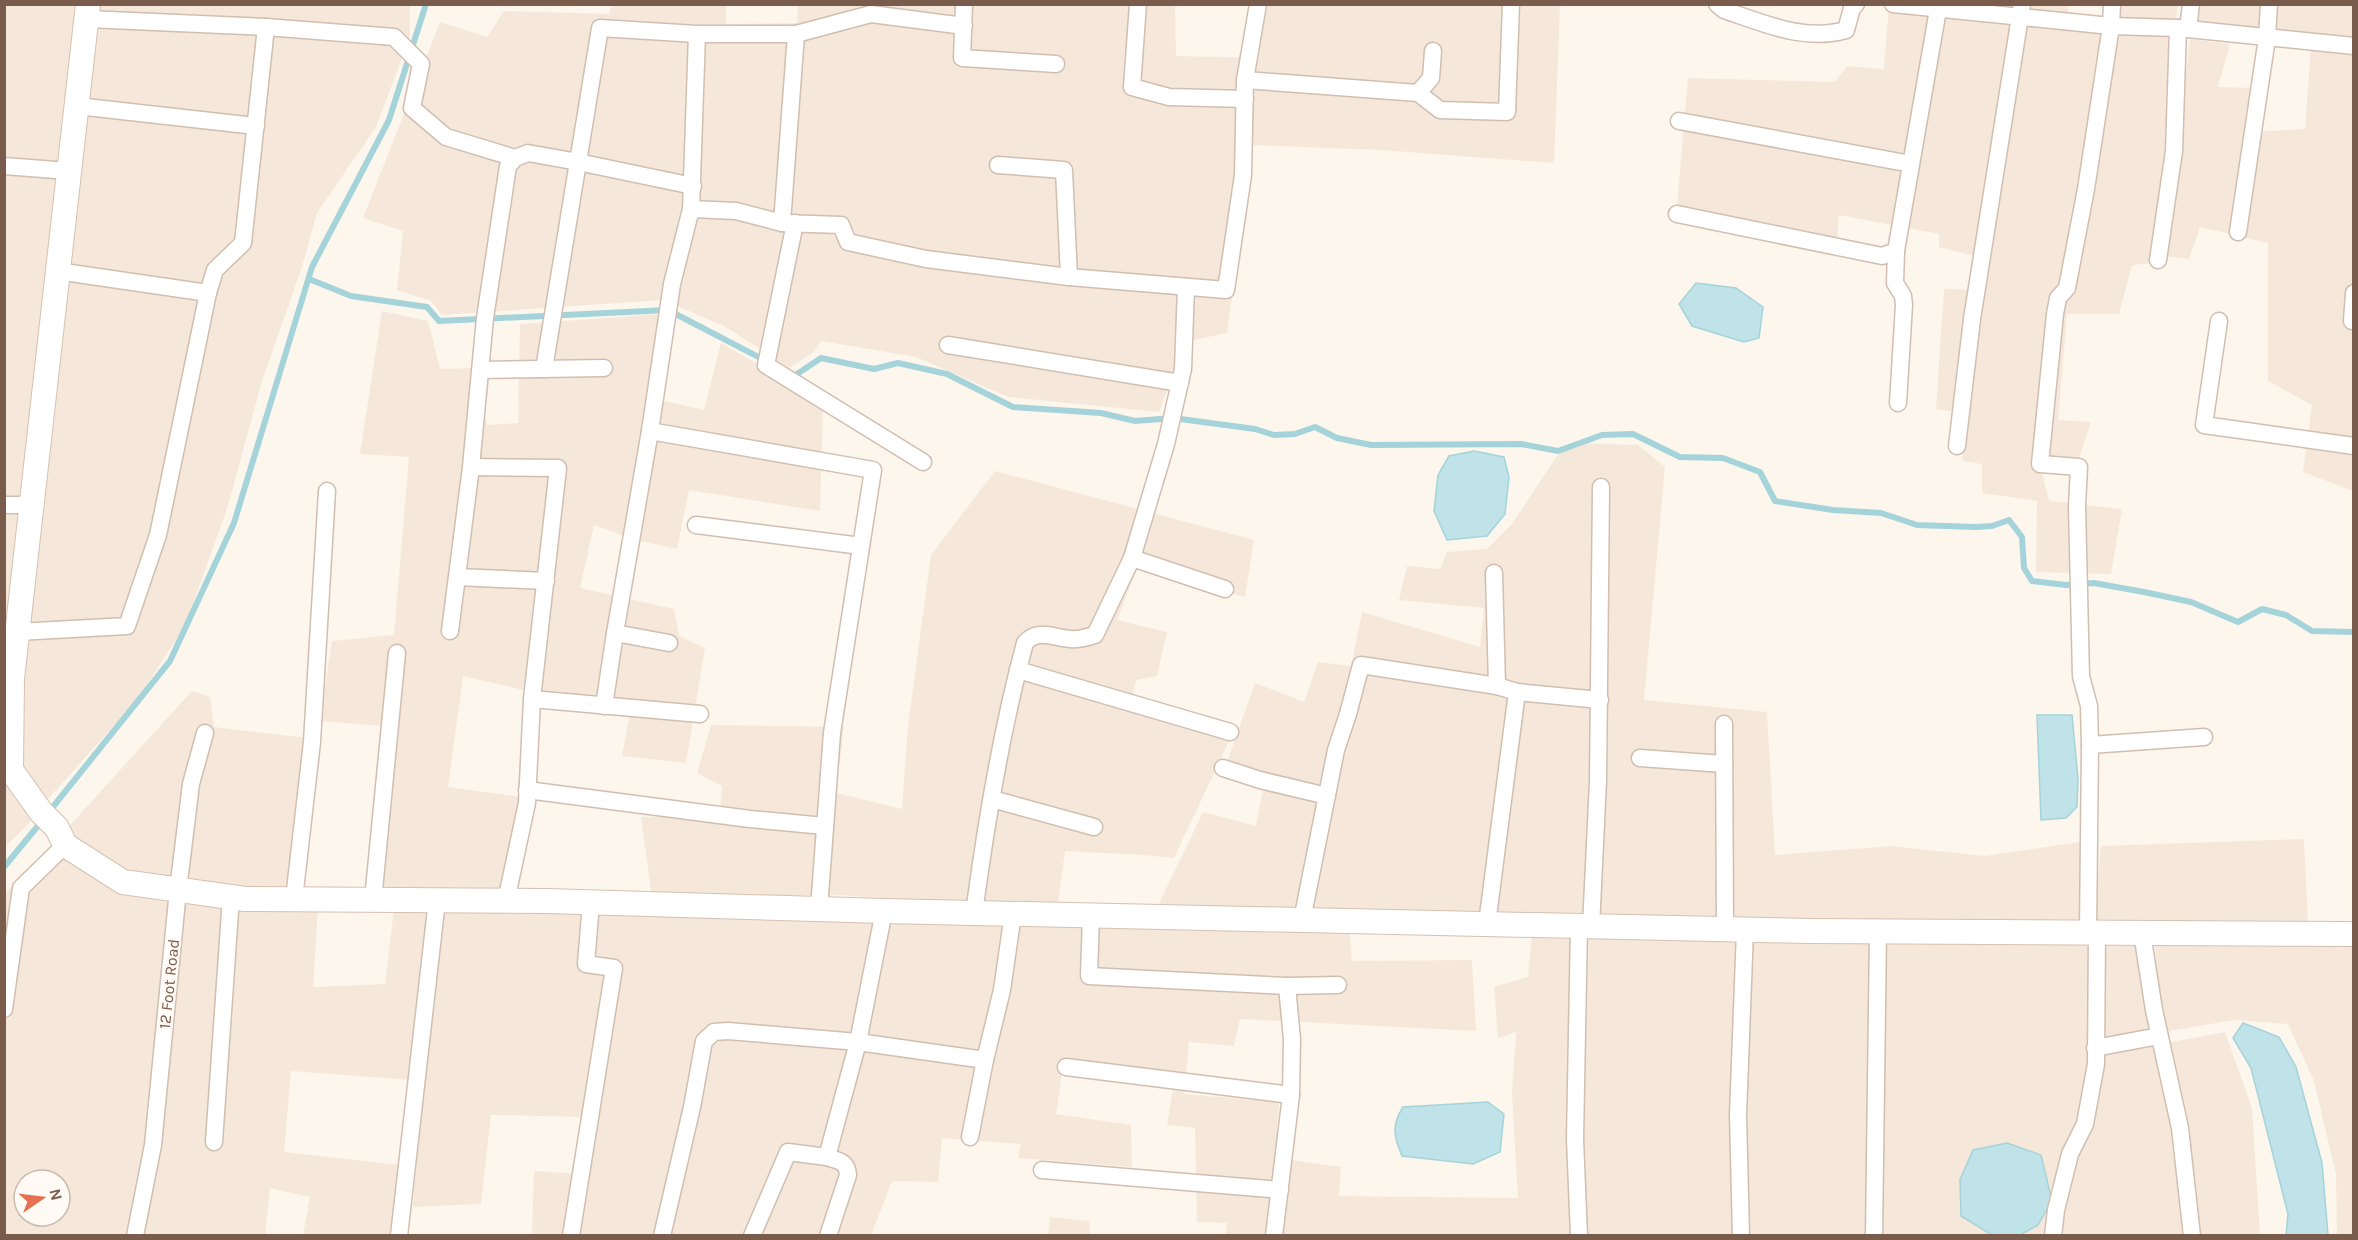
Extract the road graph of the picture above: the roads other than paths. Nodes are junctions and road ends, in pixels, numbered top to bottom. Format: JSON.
{"nodes":[{"id":1,"x":964,"y":4,"type":"edge"},
{"id":2,"x":1138,"y":4,"type":"edge"},
{"id":3,"x":1258,"y":4,"type":"edge"},
{"id":4,"x":1511,"y":4,"type":"edge"},
{"id":5,"x":1717,"y":4,"type":"edge"},
{"id":6,"x":1856,"y":4,"type":"edge"},
{"id":7,"x":1893,"y":4,"type":"edge"},
{"id":8,"x":2112,"y":4,"type":"edge"},
{"id":9,"x":2191,"y":4,"type":"edge"},
{"id":10,"x":2269,"y":4,"type":"edge"},
{"id":11,"x":1939,"y":7,"type":"edge"},
{"id":12,"x":2022,"y":11,"type":"edge"},
{"id":13,"x":88,"y":12,"type":"edge"},
{"id":14,"x":964,"y":26,"type":"junction"},
{"id":15,"x":2111,"y":26,"type":"junction"},
{"id":16,"x":266,"y":27,"type":"junction"},
{"id":17,"x":2183,"y":29,"type":"junction"},
{"id":18,"x":697,"y":34,"type":"junction"},
{"id":19,"x":796,"y":34,"type":"junction"},
{"id":20,"x":2267,"y":38,"type":"junction"},
{"id":21,"x":2354,"y":46,"type":"edge"},
{"id":22,"x":1433,"y":51,"type":"dead end"},
{"id":23,"x":1056,"y":64,"type":"dead end"},
{"id":24,"x":1245,"y":80,"type":"junction"},
{"id":25,"x":1418,"y":93,"type":"junction"},
{"id":26,"x":1245,"y":99,"type":"junction"},
{"id":27,"x":77,"y":106,"type":"junction"},
{"id":28,"x":1679,"y":121,"type":"dead end"},
{"id":29,"x":256,"y":126,"type":"junction"},
{"id":30,"x":515,"y":158,"type":"junction"},
{"id":31,"x":578,"y":162,"type":"junction"},
{"id":32,"x":1911,"y":164,"type":"junction"},
{"id":33,"x":998,"y":165,"type":"dead end"},
{"id":34,"x":4,"y":166,"type":"edge"},
{"id":35,"x":69,"y":171,"type":"junction"},
{"id":36,"x":693,"y":186,"type":"junction"},
{"id":37,"x":690,"y":209,"type":"junction"},
{"id":38,"x":1677,"y":214,"type":"dead end"},
{"id":39,"x":789,"y":223,"type":"junction"},
{"id":40,"x":2238,"y":232,"type":"dead end"},
{"id":41,"x":1896,"y":251,"type":"junction"},
{"id":42,"x":2158,"y":260,"type":"dead end"},
{"id":43,"x":57,"y":272,"type":"junction"},
{"id":44,"x":1069,"y":277,"type":"junction"},
{"id":45,"x":1186,"y":287,"type":"junction"},
{"id":46,"x":208,"y":293,"type":"junction"},
{"id":47,"x":2354,"y":293,"type":"edge"},
{"id":48,"x":2219,"y":321,"type":"dead end"},
{"id":49,"x":2352,"y":321,"type":"dead end"},
{"id":50,"x":948,"y":345,"type":"dead end"},
{"id":51,"x":604,"y":368,"type":"dead end"},
{"id":52,"x":544,"y":369,"type":"junction"},
{"id":53,"x":481,"y":370,"type":"junction"},
{"id":54,"x":1180,"y":382,"type":"junction"},
{"id":55,"x":1898,"y":403,"type":"dead end"},
{"id":56,"x":650,"y":431,"type":"junction"},
{"id":57,"x":1957,"y":446,"type":"dead end"},
{"id":58,"x":2354,"y":446,"type":"edge"},
{"id":59,"x":923,"y":462,"type":"dead end"},
{"id":60,"x":471,"y":467,"type":"junction"},
{"id":61,"x":1601,"y":487,"type":"dead end"},
{"id":62,"x":327,"y":491,"type":"dead end"},
{"id":63,"x":4,"y":505,"type":"edge"},
{"id":64,"x":31,"y":505,"type":"junction"},
{"id":65,"x":696,"y":525,"type":"dead end"},
{"id":66,"x":861,"y":546,"type":"junction"},
{"id":67,"x":1132,"y":558,"type":"junction"},
{"id":68,"x":1494,"y":573,"type":"dead end"},
{"id":69,"x":457,"y":577,"type":"junction"},
{"id":70,"x":546,"y":581,"type":"junction"},
{"id":71,"x":1225,"y":589,"type":"dead end"},
{"id":72,"x":17,"y":632,"type":"junction"},
{"id":73,"x":450,"y":632,"type":"dead end"},
{"id":74,"x":615,"y":633,"type":"junction"},
{"id":75,"x":669,"y":643,"type":"dead end"},
{"id":76,"x":397,"y":653,"type":"dead end"},
{"id":77,"x":1018,"y":670,"type":"junction"},
{"id":78,"x":1497,"y":686,"type":"junction"},
{"id":79,"x":1517,"y":692,"type":"junction"},
{"id":80,"x":8,"y":696,"type":"edge"},
{"id":81,"x":532,"y":699,"type":"junction"},
{"id":82,"x":1600,"y":700,"type":"junction"},
{"id":83,"x":604,"y":706,"type":"junction"},
{"id":84,"x":700,"y":714,"type":"dead end"},
{"id":85,"x":1724,"y":724,"type":"dead end"},
{"id":86,"x":1230,"y":732,"type":"dead end"},
{"id":87,"x":205,"y":733,"type":"dead end"},
{"id":88,"x":2204,"y":737,"type":"dead end"},
{"id":89,"x":2090,"y":745,"type":"junction"},
{"id":90,"x":1640,"y":758,"type":"dead end"},
{"id":91,"x":1724,"y":764,"type":"junction"},
{"id":92,"x":1223,"y":768,"type":"dead end"},
{"id":93,"x":8,"y":770,"type":"edge"},
{"id":94,"x":527,"y":790,"type":"junction"},
{"id":95,"x":1327,"y":795,"type":"junction"},
{"id":96,"x":992,"y":799,"type":"junction"},
{"id":97,"x":825,"y":826,"type":"junction"},
{"id":98,"x":1094,"y":827,"type":"dead end"},
{"id":99,"x":55,"y":829,"type":"junction"},
{"id":100,"x":178,"y":890,"type":"junction"},
{"id":101,"x":231,"y":897,"type":"junction"},
{"id":102,"x":294,"y":899,"type":"junction"},
{"id":103,"x":373,"y":900,"type":"junction"},
{"id":104,"x":437,"y":900,"type":"junction"},
{"id":105,"x":506,"y":901,"type":"junction"},
{"id":106,"x":591,"y":903,"type":"junction"},
{"id":107,"x":819,"y":909,"type":"junction"},
{"id":108,"x":884,"y":911,"type":"junction"},
{"id":109,"x":974,"y":913,"type":"junction"},
{"id":110,"x":1013,"y":914,"type":"junction"},
{"id":111,"x":1091,"y":916,"type":"junction"},
{"id":112,"x":1302,"y":920,"type":"junction"},
{"id":113,"x":1487,"y":924,"type":"junction"},
{"id":114,"x":1585,"y":926,"type":"junction"},
{"id":115,"x":1735,"y":930,"type":"junction"},
{"id":116,"x":1878,"y":932,"type":"junction"},
{"id":117,"x":2092,"y":933,"type":"junction"},
{"id":118,"x":2142,"y":933,"type":"junction"},
{"id":119,"x":2354,"y":934,"type":"edge"},
{"id":120,"x":1338,"y":985,"type":"dead end"},
{"id":121,"x":1287,"y":986,"type":"junction"},
{"id":122,"x":4,"y":1010,"type":"edge"},
{"id":123,"x":2159,"y":1036,"type":"junction"},
{"id":124,"x":858,"y":1042,"type":"junction"},
{"id":125,"x":2096,"y":1048,"type":"junction"},
{"id":126,"x":985,"y":1060,"type":"junction"},
{"id":127,"x":1066,"y":1067,"type":"dead end"},
{"id":128,"x":1291,"y":1095,"type":"junction"},
{"id":129,"x":970,"y":1137,"type":"dead end"},
{"id":130,"x":214,"y":1142,"type":"dead end"},
{"id":131,"x":827,"y":1157,"type":"junction"},
{"id":132,"x":1042,"y":1170,"type":"dead end"},
{"id":133,"x":1280,"y":1190,"type":"junction"},
{"id":134,"x":135,"y":1236,"type":"edge"},
{"id":135,"x":399,"y":1236,"type":"edge"},
{"id":136,"x":571,"y":1236,"type":"edge"},
{"id":137,"x":662,"y":1236,"type":"edge"},
{"id":138,"x":752,"y":1236,"type":"edge"},
{"id":139,"x":828,"y":1236,"type":"edge"},
{"id":140,"x":1274,"y":1236,"type":"edge"},
{"id":141,"x":1579,"y":1236,"type":"edge"},
{"id":142,"x":1741,"y":1236,"type":"edge"},
{"id":143,"x":1874,"y":1236,"type":"edge"},
{"id":144,"x":2053,"y":1236,"type":"edge"},
{"id":145,"x":2192,"y":1236,"type":"edge"}],
"edges":[{"from":1,"to":14,"type":"street"},
{"from":2,"to":26,"type":"street"},
{"from":3,"to":24,"type":"street"},
{"from":4,"to":25,"type":"street"},
{"from":5,"to":6,"type":"street"},
{"from":7,"to":11,"type":"street"},
{"from":8,"to":15,"type":"street"},
{"from":9,"to":17,"type":"street"},
{"from":10,"to":20,"type":"street"},
{"from":11,"to":12,"type":"street"},
{"from":11,"to":32,"type":"street"},
{"from":12,"to":15,"type":"street"},
{"from":12,"to":57,"type":"street"},
{"from":13,"to":16,"type":"street"},
{"from":13,"to":27,"type":"street"},
{"from":14,"to":19,"type":"street"},
{"from":14,"to":23,"type":"street"},
{"from":15,"to":17,"type":"street"},
{"from":15,"to":89,"type":"street"},
{"from":16,"to":29,"type":"street"},
{"from":16,"to":30,"type":"street"},
{"from":17,"to":20,"type":"street"},
{"from":17,"to":42,"type":"street"},
{"from":18,"to":19,"type":"street"},
{"from":18,"to":31,"type":"street"},
{"from":18,"to":36,"type":"street"},
{"from":19,"to":39,"type":"street"},
{"from":20,"to":21,"type":"street"},
{"from":20,"to":40,"type":"street"},
{"from":22,"to":25,"type":"street"},
{"from":24,"to":25,"type":"street"},
{"from":24,"to":26,"type":"street"},
{"from":26,"to":45,"type":"street"},
{"from":27,"to":29,"type":"street"},
{"from":27,"to":35,"type":"street"},
{"from":28,"to":32,"type":"street"},
{"from":29,"to":46,"type":"street"},
{"from":30,"to":31,"type":"street"},
{"from":30,"to":53,"type":"street"},
{"from":31,"to":36,"type":"street"},
{"from":31,"to":52,"type":"street"},
{"from":32,"to":41,"type":"street"},
{"from":33,"to":44,"type":"street"},
{"from":34,"to":35,"type":"street"},
{"from":35,"to":43,"type":"street"},
{"from":36,"to":37,"type":"street"},
{"from":37,"to":39,"type":"street"},
{"from":37,"to":56,"type":"street"},
{"from":38,"to":41,"type":"street"},
{"from":39,"to":44,"type":"street"},
{"from":39,"to":59,"type":"street"},
{"from":41,"to":55,"type":"street"},
{"from":43,"to":46,"type":"street"},
{"from":43,"to":64,"type":"street"},
{"from":44,"to":45,"type":"street"},
{"from":45,"to":54,"type":"street"},
{"from":46,"to":72,"type":"street"},
{"from":47,"to":49,"type":"street"},
{"from":48,"to":58,"type":"street"},
{"from":50,"to":54,"type":"street"},
{"from":51,"to":52,"type":"street"},
{"from":52,"to":53,"type":"street"},
{"from":53,"to":60,"type":"street"},
{"from":54,"to":67,"type":"street"},
{"from":56,"to":66,"type":"street"},
{"from":56,"to":74,"type":"street"},
{"from":60,"to":69,"type":"street"},
{"from":60,"to":70,"type":"street"},
{"from":61,"to":82,"type":"street"},
{"from":62,"to":102,"type":"street"},
{"from":63,"to":64,"type":"street"},
{"from":64,"to":72,"type":"street"},
{"from":65,"to":66,"type":"street"},
{"from":66,"to":97,"type":"street"},
{"from":67,"to":71,"type":"street"},
{"from":67,"to":77,"type":"street"},
{"from":68,"to":78,"type":"street"},
{"from":69,"to":70,"type":"street"},
{"from":69,"to":73,"type":"street"},
{"from":70,"to":81,"type":"street"},
{"from":72,"to":80,"type":"street"},
{"from":74,"to":75,"type":"street"},
{"from":74,"to":83,"type":"street"},
{"from":76,"to":103,"type":"street"},
{"from":77,"to":86,"type":"street"},
{"from":77,"to":96,"type":"street"},
{"from":78,"to":79,"type":"street"},
{"from":78,"to":95,"type":"street"},
{"from":79,"to":82,"type":"street"},
{"from":79,"to":113,"type":"street"},
{"from":80,"to":93,"type":"street"},
{"from":81,"to":83,"type":"street"},
{"from":81,"to":94,"type":"street"},
{"from":82,"to":114,"type":"street"},
{"from":83,"to":84,"type":"street"},
{"from":85,"to":91,"type":"street"},
{"from":87,"to":100,"type":"street","name":"12 Foot Road"},
{"from":88,"to":89,"type":"street"},
{"from":89,"to":117,"type":"street"},
{"from":90,"to":91,"type":"street"},
{"from":91,"to":115,"type":"street"},
{"from":92,"to":95,"type":"street"},
{"from":93,"to":99,"type":"street"},
{"from":94,"to":97,"type":"street"},
{"from":94,"to":105,"type":"street"},
{"from":95,"to":112,"type":"street"},
{"from":96,"to":98,"type":"street"},
{"from":96,"to":109,"type":"street"},
{"from":97,"to":107,"type":"street"},
{"from":99,"to":100,"type":"street"},
{"from":99,"to":122,"type":"street"},
{"from":100,"to":101,"type":"street"},
{"from":100,"to":134,"type":"street","name":"12 Foot Road"},
{"from":101,"to":102,"type":"street"},
{"from":101,"to":130,"type":"street"},
{"from":102,"to":103,"type":"street"},
{"from":103,"to":104,"type":"street"},
{"from":104,"to":105,"type":"street"},
{"from":104,"to":135,"type":"street"},
{"from":105,"to":106,"type":"street"},
{"from":106,"to":107,"type":"street"},
{"from":106,"to":136,"type":"street"},
{"from":107,"to":108,"type":"street"},
{"from":108,"to":109,"type":"street"},
{"from":108,"to":124,"type":"street"},
{"from":109,"to":110,"type":"street"},
{"from":110,"to":111,"type":"street"},
{"from":110,"to":126,"type":"street"},
{"from":111,"to":112,"type":"street"},
{"from":111,"to":121,"type":"street"},
{"from":112,"to":113,"type":"street"},
{"from":113,"to":114,"type":"street"},
{"from":114,"to":115,"type":"street"},
{"from":114,"to":141,"type":"street"},
{"from":115,"to":116,"type":"street"},
{"from":115,"to":142,"type":"street"},
{"from":116,"to":117,"type":"street"},
{"from":116,"to":143,"type":"street"},
{"from":117,"to":118,"type":"street"},
{"from":117,"to":125,"type":"street"},
{"from":118,"to":119,"type":"street"},
{"from":118,"to":123,"type":"street"},
{"from":120,"to":121,"type":"street"},
{"from":121,"to":128,"type":"street"},
{"from":123,"to":125,"type":"street"},
{"from":123,"to":145,"type":"street"},
{"from":124,"to":126,"type":"street"},
{"from":124,"to":131,"type":"street"},
{"from":124,"to":137,"type":"street"},
{"from":125,"to":144,"type":"street"},
{"from":126,"to":129,"type":"street"},
{"from":127,"to":128,"type":"street"},
{"from":128,"to":133,"type":"street"},
{"from":131,"to":138,"type":"street"},
{"from":131,"to":139,"type":"street"},
{"from":132,"to":133,"type":"street"},
{"from":133,"to":140,"type":"street"}]}
